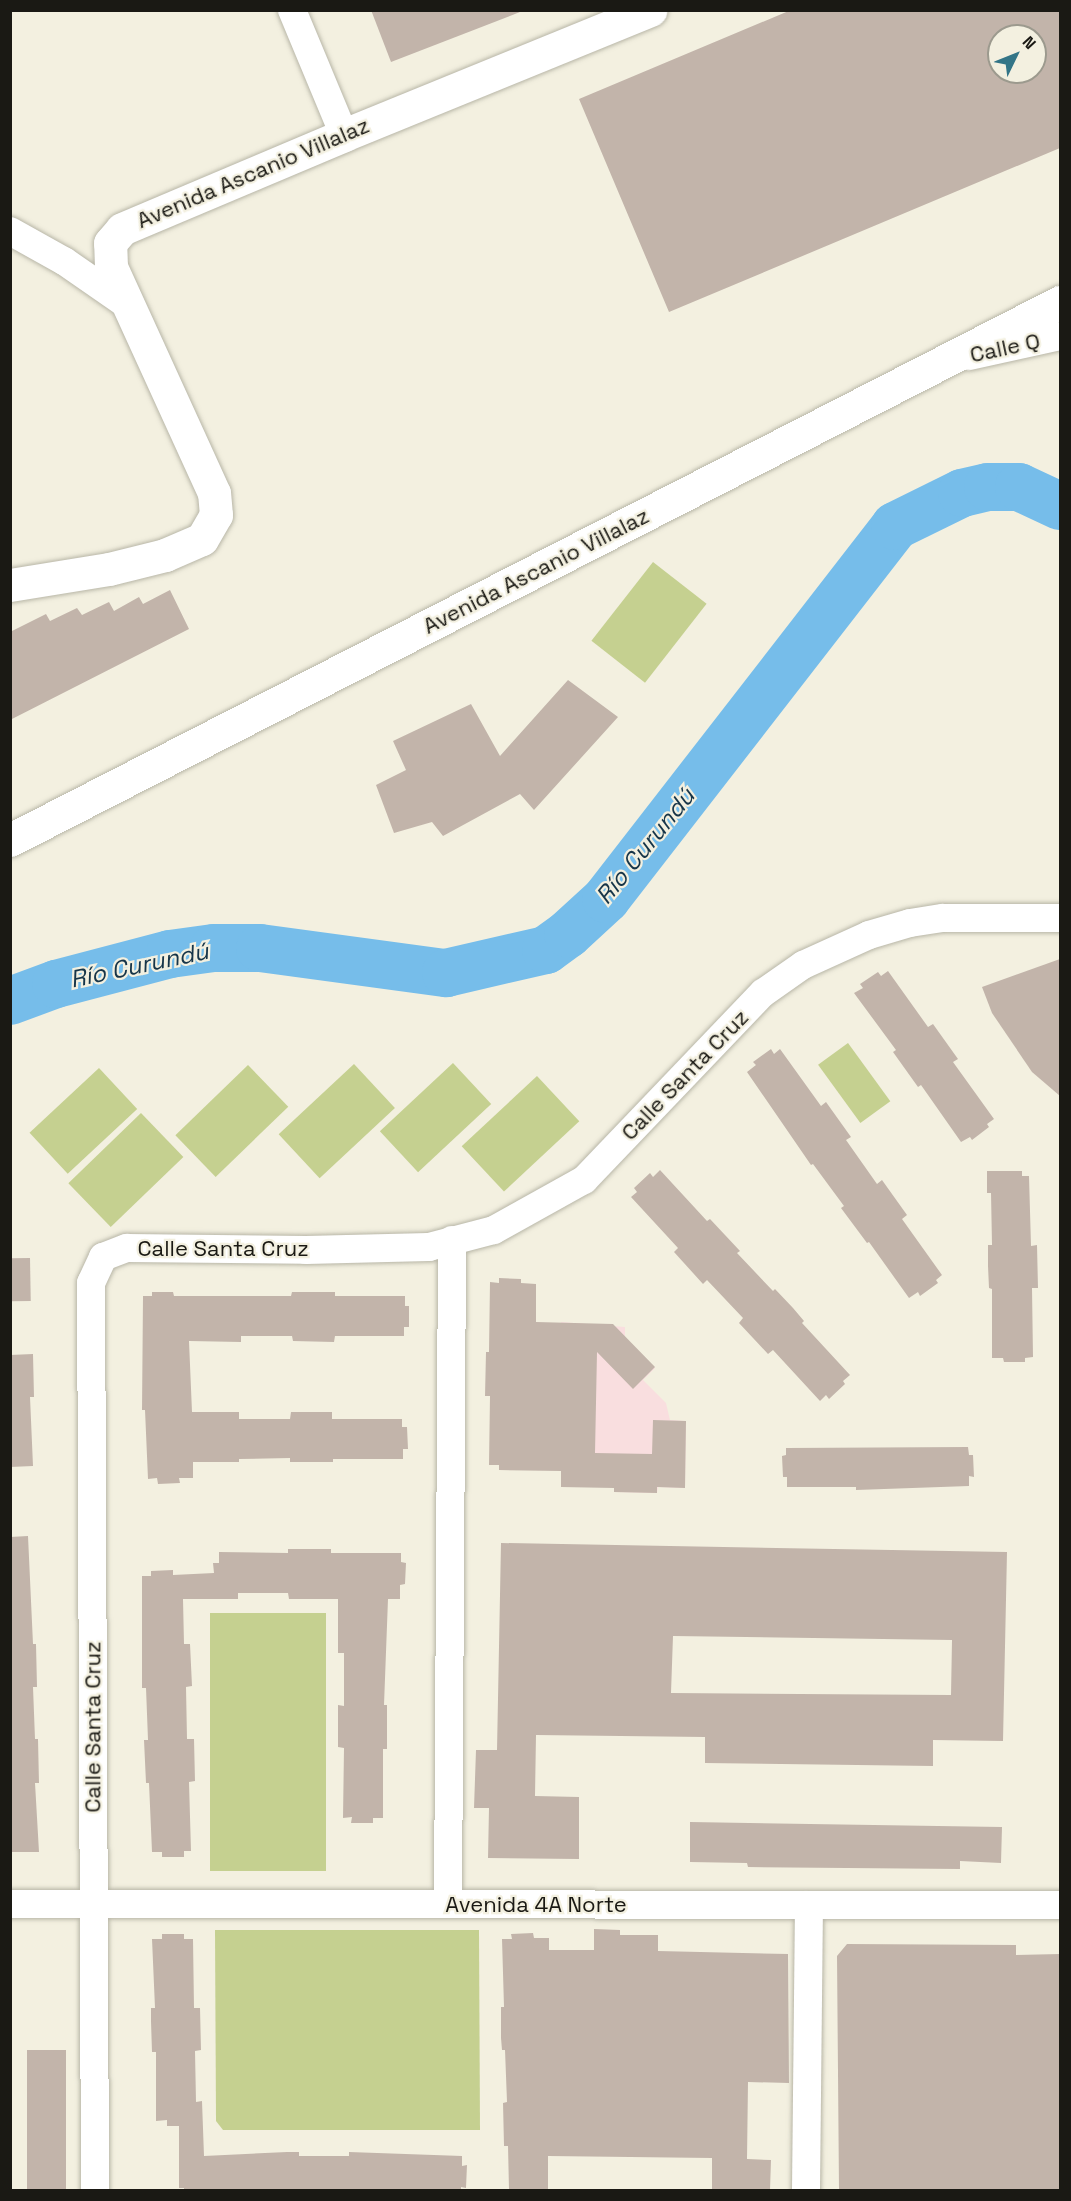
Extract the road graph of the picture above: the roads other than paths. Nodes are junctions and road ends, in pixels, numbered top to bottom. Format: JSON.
{"nodes":[{"id":1,"x":292,"y":10,"type":"edge"},
{"id":2,"x":651,"y":10,"type":"edge"},
{"id":3,"x":344,"y":135,"type":"junction"},
{"id":4,"x":10,"y":231,"type":"edge"},
{"id":5,"x":1060,"y":302,"type":"edge"},
{"id":6,"x":126,"y":304,"type":"junction"},
{"id":7,"x":1060,"y":336,"type":"edge"},
{"id":8,"x":949,"y":360,"type":"junction"},
{"id":9,"x":10,"y":585,"type":"edge"},
{"id":10,"x":11,"y":840,"type":"edge"},
{"id":11,"x":1060,"y":918,"type":"edge"},
{"id":12,"x":452,"y":1240,"type":"junction"},
{"id":13,"x":10,"y":1904,"type":"edge"},
{"id":14,"x":94,"y":1904,"type":"junction"},
{"id":15,"x":448,"y":1904,"type":"junction"},
{"id":16,"x":809,"y":1905,"type":"junction"},
{"id":17,"x":1060,"y":1905,"type":"edge"},
{"id":18,"x":95,"y":2190,"type":"edge"},
{"id":19,"x":806,"y":2190,"type":"edge"}],
"edges":[{"from":1,"to":3,"type":"street"},
{"from":2,"to":3,"type":"main road","name":"Avenida Ascanio Villalaz"},
{"from":3,"to":6,"type":"main road","name":"Avenida Ascanio Villalaz"},
{"from":4,"to":6,"type":"street"},
{"from":5,"to":8,"type":"main road","name":"Avenida Ascanio Villalaz"},
{"from":6,"to":9,"type":"main road","name":"Avenida Ascanio Villalaz"},
{"from":7,"to":8,"type":"street","name":"Calle Q"},
{"from":8,"to":10,"type":"main road","name":"Avenida Ascanio Villalaz"},
{"from":11,"to":12,"type":"street","name":"Calle Santa Cruz"},
{"from":12,"to":14,"type":"street","name":"Calle Santa Cruz"},
{"from":12,"to":15,"type":"street"},
{"from":13,"to":14,"type":"street","name":"Avenida 4A Norte"},
{"from":14,"to":15,"type":"street","name":"Avenida 4A Norte"},
{"from":14,"to":18,"type":"street","name":"Calle Santa Cruz"},
{"from":15,"to":16,"type":"street","name":"Avenida 4A Norte"},
{"from":16,"to":17,"type":"street","name":"Avenida 4A Norte"},
{"from":16,"to":19,"type":"street"}]}
